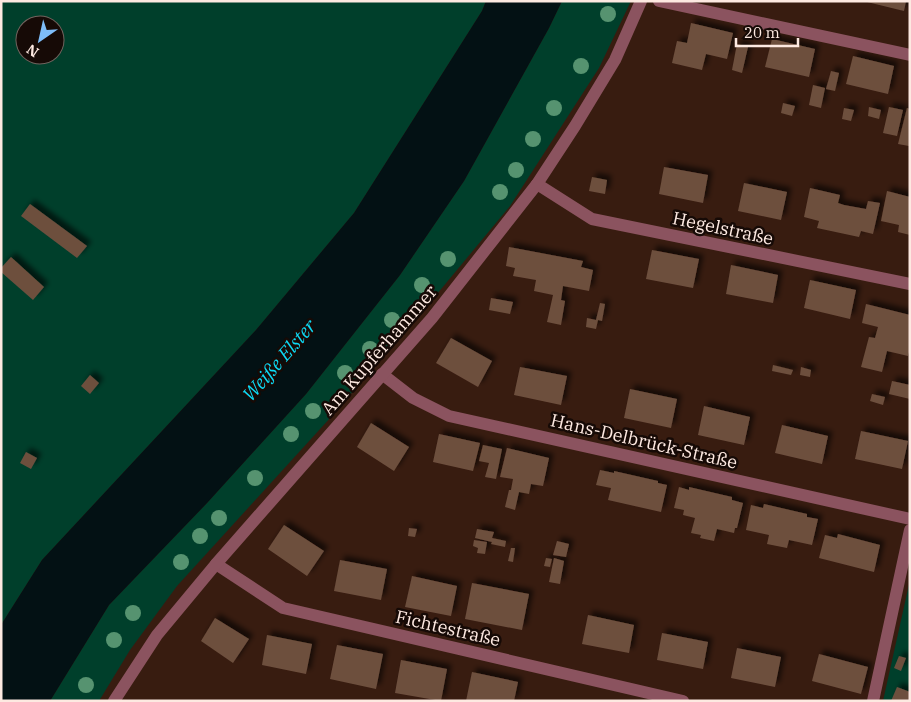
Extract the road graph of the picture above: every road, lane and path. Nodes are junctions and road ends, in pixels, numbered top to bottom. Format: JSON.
{"nodes":[{"id":1,"x":641,"y":1,"type":"edge"},
{"id":2,"x":659,"y":1,"type":"edge"},
{"id":3,"x":910,"y":55,"type":"edge"},
{"id":4,"x":537,"y":184,"type":"junction"},
{"id":5,"x":910,"y":284,"type":"edge"},
{"id":6,"x":382,"y":374,"type":"junction"},
{"id":7,"x":910,"y":519,"type":"edge"},
{"id":8,"x":910,"y":530,"type":"edge"},
{"id":9,"x":216,"y":564,"type":"junction"},
{"id":10,"x":114,"y":701,"type":"edge"},
{"id":11,"x":683,"y":701,"type":"edge"},
{"id":12,"x":873,"y":701,"type":"edge"}],
"edges":[{"from":1,"to":4,"type":"street","name":"Am Kupferhammer"},
{"from":2,"to":3,"type":"street"},
{"from":4,"to":5,"type":"street","name":"Hegelstraße"},
{"from":4,"to":6,"type":"street","name":"Am Kupferhammer"},
{"from":6,"to":7,"type":"street","name":"Hans-Delbrück-Straße"},
{"from":6,"to":9,"type":"street","name":"Am Kupferhammer"},
{"from":8,"to":12,"type":"street"},
{"from":9,"to":10,"type":"street","name":"Am Kupferhammer"},
{"from":9,"to":11,"type":"street","name":"Fichtestraße"}]}
